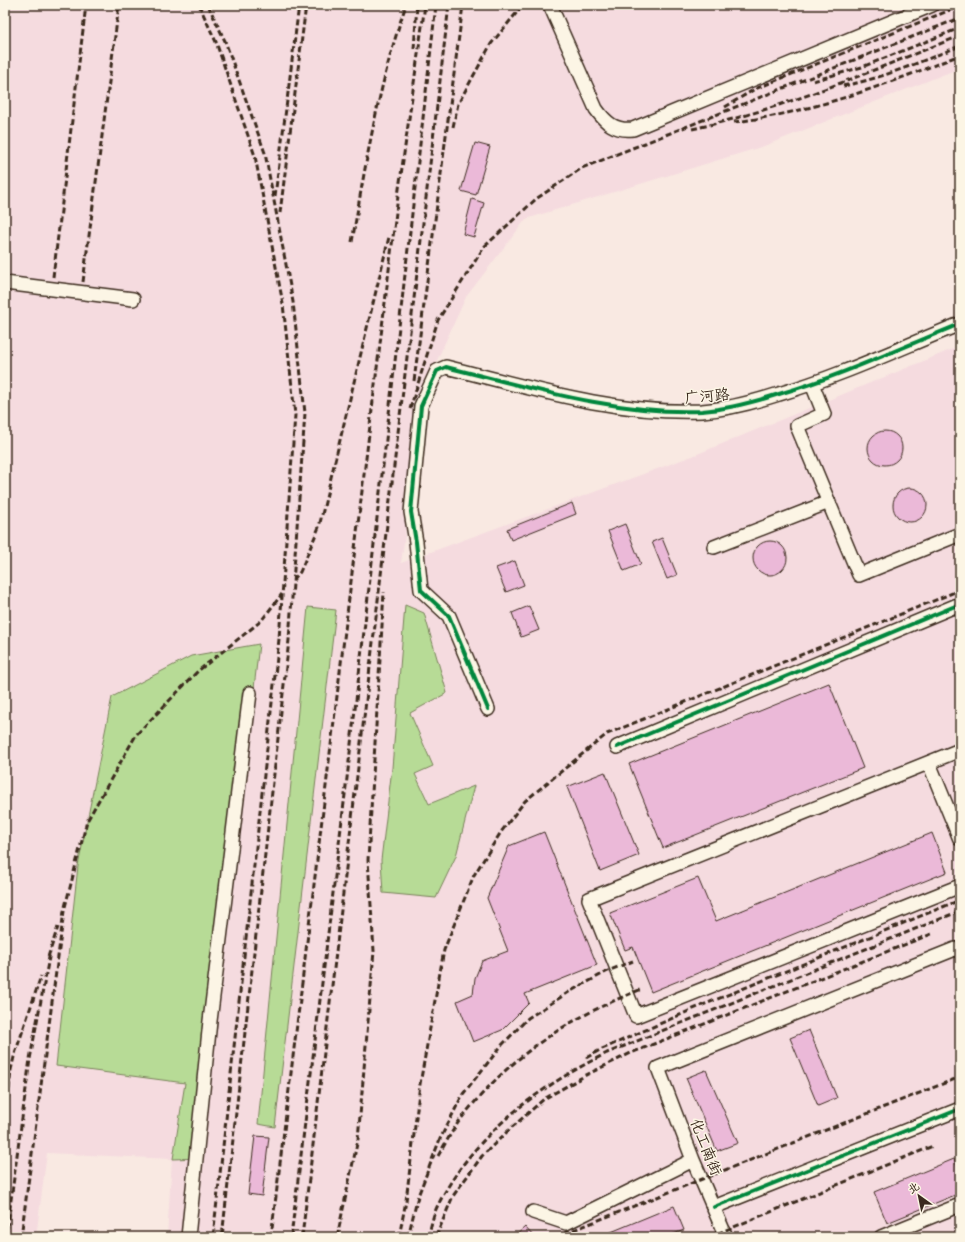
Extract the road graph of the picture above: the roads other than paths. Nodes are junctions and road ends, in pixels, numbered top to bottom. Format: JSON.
{"nodes":[{"id":1,"x":550,"y":5,"type":"edge"},
{"id":2,"x":932,"y":5,"type":"edge"},
{"id":3,"x":5,"y":283,"type":"edge"},
{"id":4,"x":133,"y":299,"type":"dead end"},
{"id":5,"x":960,"y":324,"type":"edge"},
{"id":6,"x":812,"y":384,"type":"junction"},
{"id":7,"x":828,"y":502,"type":"junction"},
{"id":8,"x":960,"y":534,"type":"edge"},
{"id":9,"x":714,"y":547,"type":"dead end"},
{"id":10,"x":960,"y":604,"type":"edge"},
{"id":11,"x":250,"y":693,"type":"dead end"},
{"id":12,"x":488,"y":710,"type":"dead end"},
{"id":13,"x":617,"y":747,"type":"dead end"},
{"id":14,"x":960,"y":750,"type":"edge"},
{"id":15,"x":929,"y":763,"type":"junction"},
{"id":16,"x":960,"y":839,"type":"edge"},
{"id":17,"x":960,"y":886,"type":"edge"},
{"id":18,"x":955,"y":949,"type":"dead end"},
{"id":19,"x":960,"y":1109,"type":"edge"},
{"id":20,"x":693,"y":1160,"type":"junction"},
{"id":21,"x":960,"y":1205,"type":"edge"},
{"id":22,"x":714,"y":1207,"type":"junction"},
{"id":23,"x":533,"y":1212,"type":"dead end"},
{"id":24,"x":188,"y":1237,"type":"edge"},
{"id":25,"x":726,"y":1237,"type":"edge"},
{"id":26,"x":882,"y":1237,"type":"edge"}],
"edges":[{"from":1,"to":2,"type":"street"},
{"from":3,"to":4,"type":"street"},
{"from":5,"to":6,"type":"street","name":"广河路"},
{"from":6,"to":7,"type":"street"},
{"from":6,"to":12,"type":"street","name":"广河路"},
{"from":7,"to":8,"type":"street"},
{"from":7,"to":9,"type":"street"},
{"from":10,"to":13,"type":"street"},
{"from":11,"to":24,"type":"street"},
{"from":14,"to":15,"type":"street"},
{"from":15,"to":16,"type":"street"},
{"from":15,"to":17,"type":"street"},
{"from":18,"to":20,"type":"street","name":"化工南街"},
{"from":19,"to":22,"type":"street"},
{"from":20,"to":22,"type":"street","name":"化工南街"},
{"from":20,"to":23,"type":"street"},
{"from":21,"to":26,"type":"street"},
{"from":22,"to":25,"type":"street","name":"化工南街"}]}
